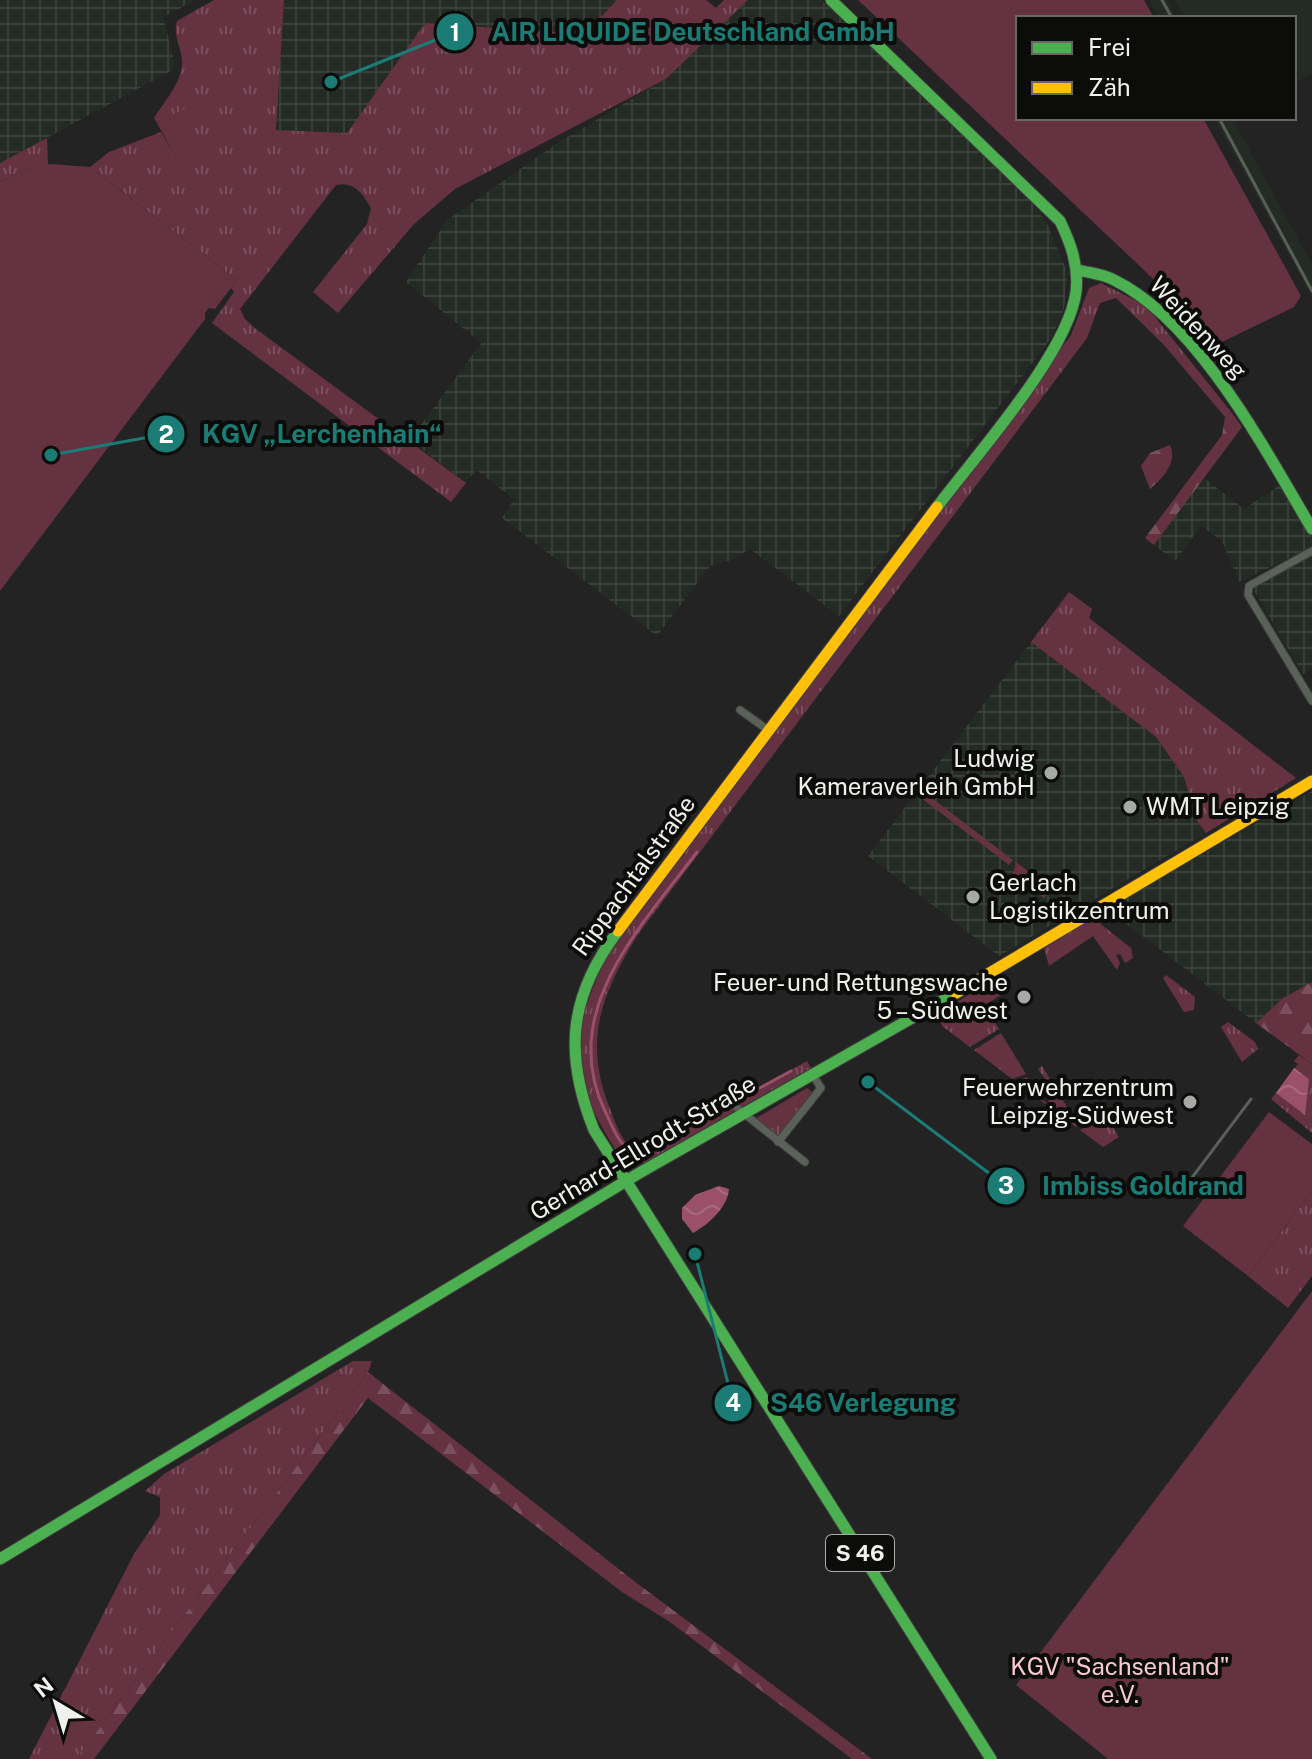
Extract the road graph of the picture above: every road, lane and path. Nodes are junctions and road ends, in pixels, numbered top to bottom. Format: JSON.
{"nodes":[{"id":1,"x":831,"y":0,"type":"edge"},
{"id":2,"x":1078,"y":270,"type":"junction"},
{"id":3,"x":1312,"y":529,"type":"edge"},
{"id":4,"x":1312,"y":551,"type":"edge"},
{"id":5,"x":1312,"y":701,"type":"edge"},
{"id":6,"x":740,"y":710,"type":"dead end"},
{"id":7,"x":768,"y":730,"type":"junction"},
{"id":8,"x":1312,"y":781,"type":"edge"},
{"id":9,"x":812,"y":1074,"type":"junction"},
{"id":10,"x":740,"y":1111,"type":"junction"},
{"id":11,"x":778,"y":1142,"type":"junction"},
{"id":12,"x":805,"y":1162,"type":"dead end"},
{"id":13,"x":626,"y":1182,"type":"junction"},
{"id":14,"x":0,"y":1559,"type":"edge"},
{"id":15,"x":991,"y":1759,"type":"edge"}],
"edges":[{"from":1,"to":2,"type":"main road","name":"Rippachtalstraße"},
{"from":2,"to":3,"type":"main road","name":"Weidenweg"},
{"from":2,"to":7,"type":"main road","name":"Rippachtalstraße"},
{"from":4,"to":5,"type":"street"},
{"from":6,"to":7,"type":"street"},
{"from":7,"to":13,"type":"main road","name":"Rippachtalstraße"},
{"from":8,"to":9,"type":"main road","name":"Gerhard-Ellrodt-Straße"},
{"from":9,"to":10,"type":"main road","name":"Gerhard-Ellrodt-Straße"},
{"from":9,"to":11,"type":"street"},
{"from":10,"to":11,"type":"street"},
{"from":10,"to":13,"type":"main road","name":"Gerhard-Ellrodt-Straße"},
{"from":11,"to":12,"type":"street"},
{"from":13,"to":14,"type":"main road","name":"Gerhard-Ellrodt-Straße"},
{"from":13,"to":15,"type":"main road","name":"Rippachtalstraße","number":"S 46"}]}
